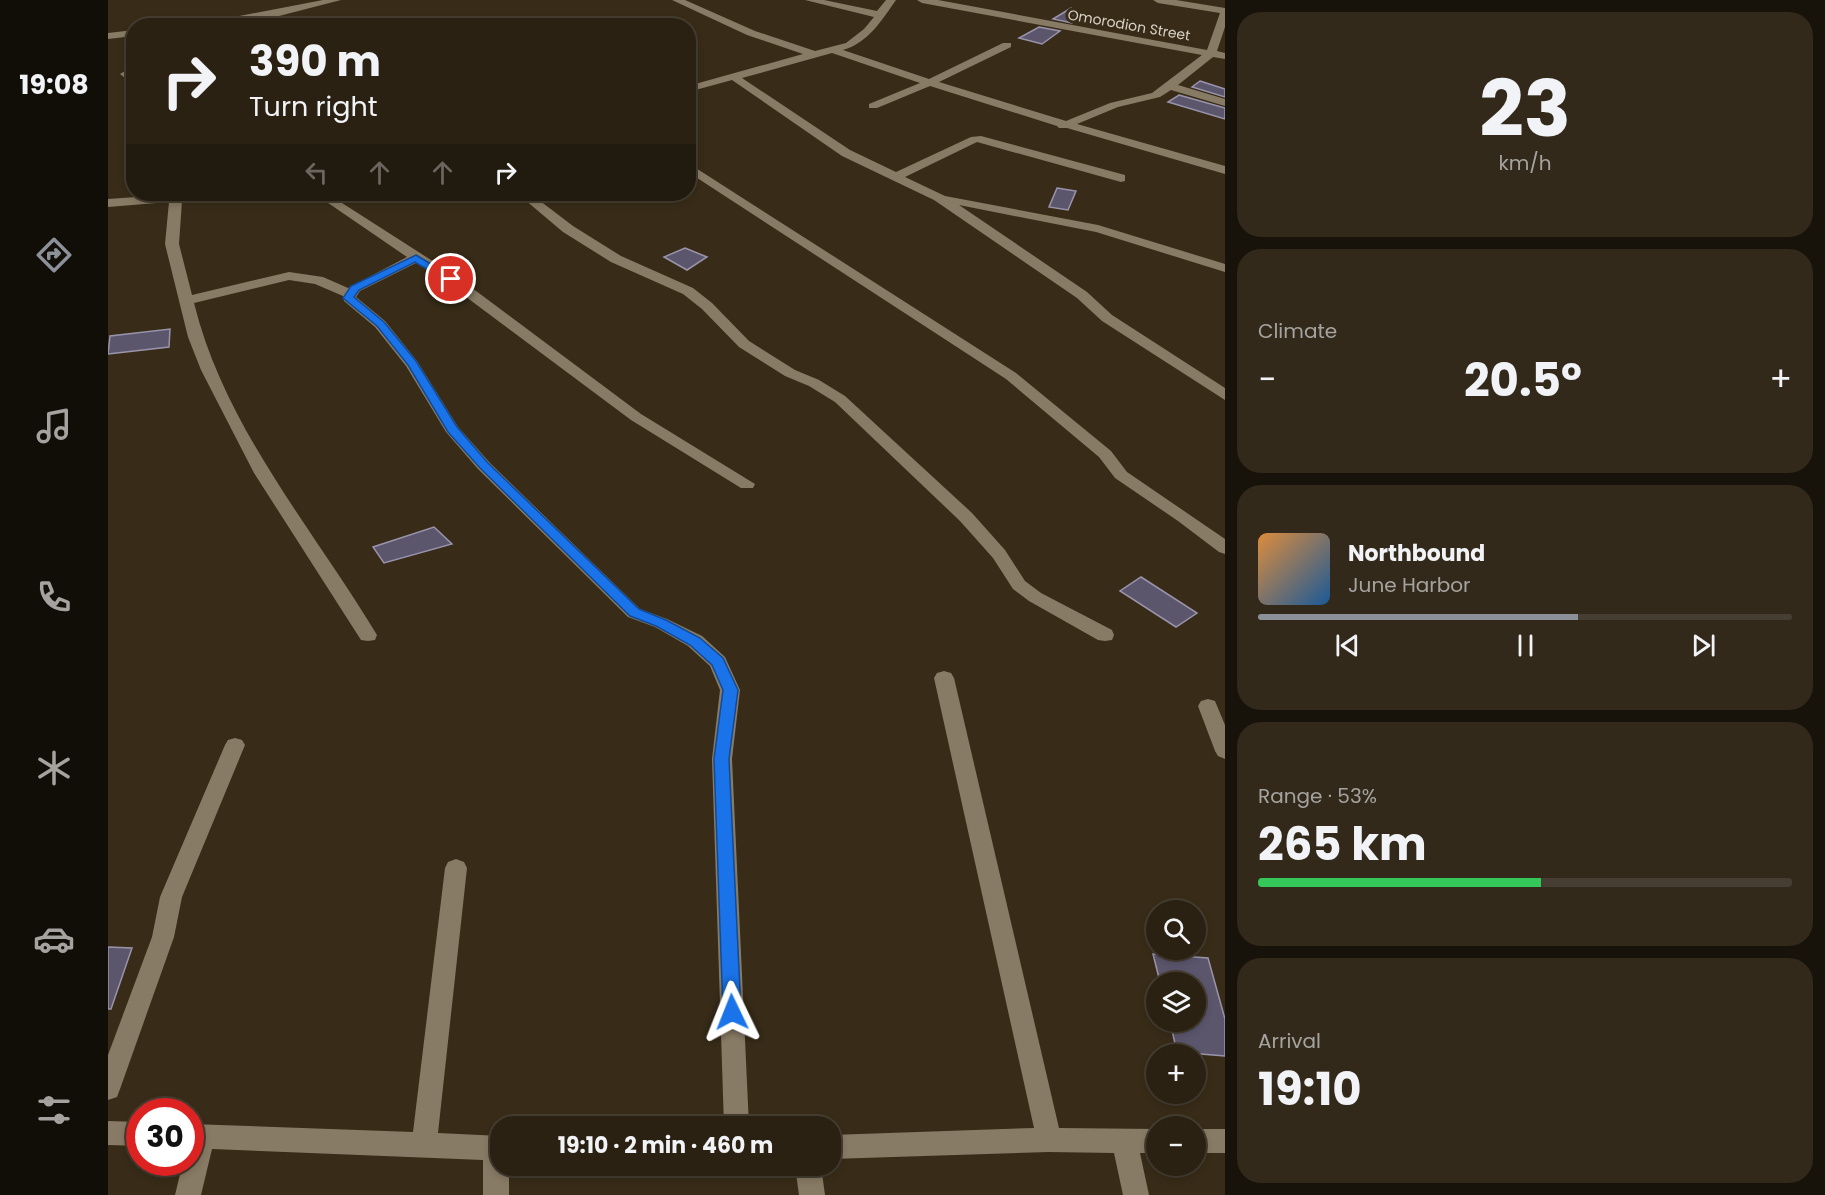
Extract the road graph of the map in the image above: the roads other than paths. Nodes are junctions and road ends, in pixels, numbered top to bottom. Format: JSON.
{"nodes":[{"id":1,"x":336,"y":0,"type":"edge"},
{"id":2,"x":677,"y":0,"type":"edge"},
{"id":3,"x":810,"y":0,"type":"edge"},
{"id":4,"x":891,"y":0,"type":"edge"},
{"id":5,"x":922,"y":0,"type":"edge"},
{"id":6,"x":1158,"y":0,"type":"edge"},
{"id":7,"x":1225,"y":12,"type":"edge"},
{"id":8,"x":880,"y":15,"type":"junction"},
{"id":9,"x":265,"y":18,"type":"edge"},
{"id":10,"x":126,"y":34,"type":"edge"},
{"id":11,"x":108,"y":36,"type":"edge"},
{"id":12,"x":1007,"y":45,"type":"dead end"},
{"id":13,"x":833,"y":50,"type":"junction"},
{"id":14,"x":1211,"y":52,"type":"junction"},
{"id":15,"x":815,"y":55,"type":"junction"},
{"id":16,"x":1225,"y":56,"type":"edge"},
{"id":17,"x":735,"y":78,"type":"junction"},
{"id":18,"x":927,"y":84,"type":"junction"},
{"id":19,"x":1170,"y":86,"type":"junction"},
{"id":20,"x":696,"y":87,"type":"edge"},
{"id":21,"x":1225,"y":103,"type":"edge"},
{"id":22,"x":873,"y":106,"type":"dead end"},
{"id":23,"x":1063,"y":126,"type":"junction"},
{"id":24,"x":696,"y":171,"type":"edge"},
{"id":25,"x":1225,"y":171,"type":"edge"},
{"id":26,"x":895,"y":177,"type":"junction"},
{"id":27,"x":1121,"y":178,"type":"dead end"},
{"id":28,"x":938,"y":197,"type":"junction"},
{"id":29,"x":135,"y":201,"type":"edge"},
{"id":30,"x":176,"y":201,"type":"edge"},
{"id":31,"x":331,"y":201,"type":"edge"},
{"id":32,"x":533,"y":201,"type":"edge"},
{"id":33,"x":108,"y":203,"type":"edge"},
{"id":34,"x":416,"y":258,"type":"junction"},
{"id":35,"x":1225,"y":268,"type":"edge"},
{"id":36,"x":350,"y":294,"type":"junction"},
{"id":37,"x":186,"y":301,"type":"junction"},
{"id":38,"x":1225,"y":396,"type":"edge"},
{"id":39,"x":747,"y":484,"type":"dead end"},
{"id":40,"x":1225,"y":548,"type":"edge"},
{"id":41,"x":368,"y":635,"type":"dead end"},
{"id":42,"x":1105,"y":635,"type":"dead end"},
{"id":43,"x":944,"y":678,"type":"dead end"},
{"id":44,"x":1208,"y":706,"type":"dead end"},
{"id":45,"x":235,"y":745,"type":"dead end"},
{"id":46,"x":1225,"y":751,"type":"edge"},
{"id":47,"x":456,"y":868,"type":"dead end"},
{"id":48,"x":108,"y":1089,"type":"edge"},
{"id":49,"x":737,"y":1116,"type":"edge"},
{"id":50,"x":108,"y":1133,"type":"edge"},
{"id":51,"x":126,"y":1134,"type":"edge"},
{"id":52,"x":204,"y":1136,"type":"edge"},
{"id":53,"x":1049,"y":1140,"type":"junction"},
{"id":54,"x":1124,"y":1141,"type":"junction"},
{"id":55,"x":1146,"y":1141,"type":"edge"},
{"id":56,"x":1206,"y":1141,"type":"edge"},
{"id":57,"x":1225,"y":1141,"type":"edge"},
{"id":58,"x":424,"y":1145,"type":"junction"},
{"id":59,"x":490,"y":1148,"type":"edge"},
{"id":60,"x":841,"y":1148,"type":"edge"},
{"id":61,"x":191,"y":1176,"type":"edge"},
{"id":62,"x":497,"y":1176,"type":"edge"},
{"id":63,"x":809,"y":1176,"type":"edge"},
{"id":64,"x":188,"y":1195,"type":"edge"},
{"id":65,"x":496,"y":1195,"type":"edge"},
{"id":66,"x":812,"y":1195,"type":"edge"},
{"id":67,"x":1136,"y":1195,"type":"edge"}],
"edges":[{"from":1,"to":9,"type":"street"},
{"from":2,"to":15,"type":"street"},
{"from":3,"to":8,"type":"street"},
{"from":4,"to":8,"type":"street"},
{"from":5,"to":14,"type":"street","name":"Omorodion Street"},
{"from":6,"to":7,"type":"street"},
{"from":7,"to":14,"type":"street"},
{"from":8,"to":13,"type":"street"},
{"from":10,"to":11,"type":"street"},
{"from":12,"to":18,"type":"street"},
{"from":13,"to":15,"type":"street"},
{"from":13,"to":18,"type":"street"},
{"from":14,"to":16,"type":"street","name":"Omorodion Street"},
{"from":14,"to":19,"type":"street"},
{"from":15,"to":17,"type":"street"},
{"from":17,"to":20,"type":"street"},
{"from":17,"to":26,"type":"street"},
{"from":18,"to":22,"type":"street"},
{"from":18,"to":23,"type":"street"},
{"from":19,"to":21,"type":"street"},
{"from":19,"to":23,"type":"street"},
{"from":23,"to":25,"type":"street"},
{"from":24,"to":40,"type":"street"},
{"from":26,"to":27,"type":"street"},
{"from":26,"to":28,"type":"street"},
{"from":28,"to":35,"type":"street"},
{"from":28,"to":38,"type":"street"},
{"from":29,"to":33,"type":"street"},
{"from":30,"to":37,"type":"street"},
{"from":31,"to":34,"type":"street"},
{"from":32,"to":42,"type":"street"},
{"from":34,"to":36,"type":"street"},
{"from":34,"to":39,"type":"street"},
{"from":36,"to":37,"type":"street"},
{"from":36,"to":49,"type":"street"},
{"from":37,"to":41,"type":"street"},
{"from":43,"to":53,"type":"street"},
{"from":44,"to":46,"type":"street"},
{"from":45,"to":48,"type":"street"},
{"from":47,"to":58,"type":"street"},
{"from":50,"to":51,"type":"street"},
{"from":52,"to":58,"type":"street"},
{"from":53,"to":54,"type":"street"},
{"from":53,"to":60,"type":"street"},
{"from":54,"to":55,"type":"street"},
{"from":54,"to":67,"type":"street"},
{"from":56,"to":57,"type":"street"},
{"from":58,"to":59,"type":"street"},
{"from":61,"to":64,"type":"street"},
{"from":62,"to":65,"type":"street"},
{"from":63,"to":66,"type":"street"}]}
